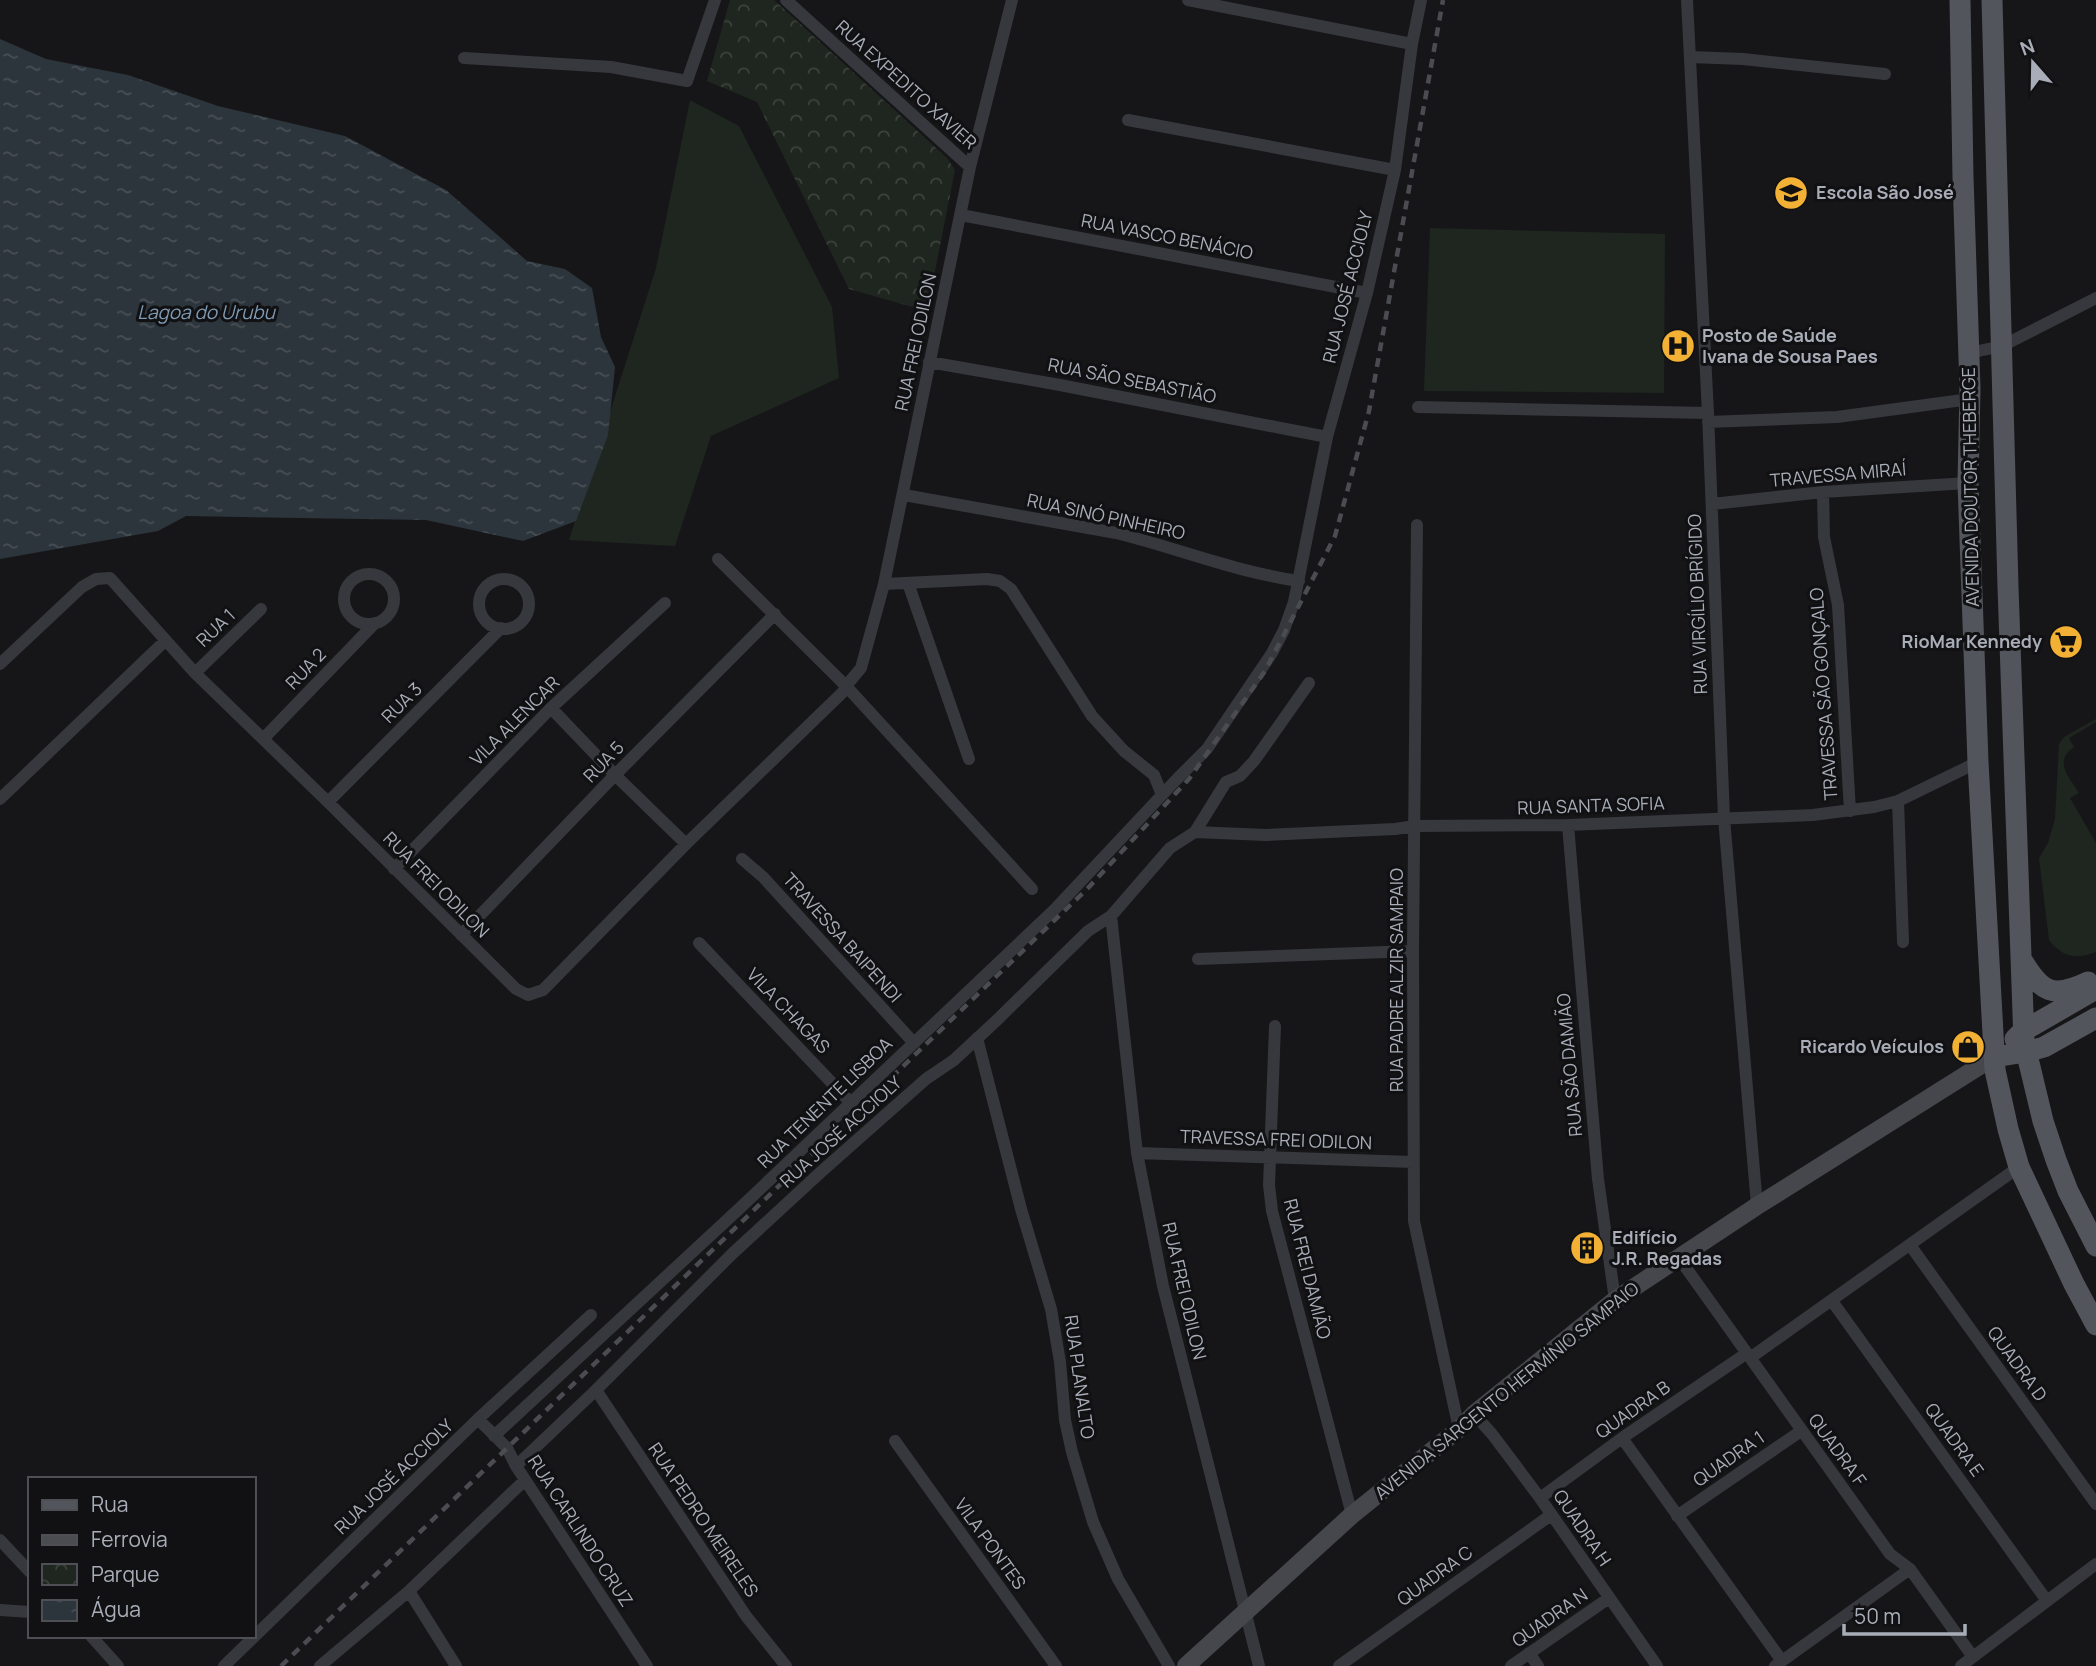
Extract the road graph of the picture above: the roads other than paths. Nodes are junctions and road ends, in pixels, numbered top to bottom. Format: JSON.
{"nodes":[{"id":1,"x":715,"y":0,"type":"edge"},
{"id":2,"x":786,"y":0,"type":"edge"},
{"id":3,"x":1012,"y":0,"type":"edge"},
{"id":4,"x":1188,"y":0,"type":"edge"},
{"id":5,"x":1421,"y":0,"type":"edge"},
{"id":6,"x":1687,"y":0,"type":"edge"},
{"id":7,"x":1960,"y":0,"type":"edge"},
{"id":8,"x":1992,"y":0,"type":"edge"},
{"id":9,"x":1412,"y":44,"type":"junction"},
{"id":10,"x":1690,"y":57,"type":"junction"},
{"id":11,"x":464,"y":58,"type":"dead end"},
{"id":12,"x":1885,"y":74,"type":"dead end"},
{"id":13,"x":1128,"y":120,"type":"dead end"},
{"id":14,"x":970,"y":167,"type":"junction"},
{"id":15,"x":1395,"y":170,"type":"junction"},
{"id":16,"x":961,"y":215,"type":"junction"},
{"id":17,"x":1367,"y":293,"type":"junction"},
{"id":18,"x":2096,"y":298,"type":"edge"},
{"id":19,"x":2002,"y":346,"type":"junction"},
{"id":20,"x":1969,"y":353,"type":"junction"},
{"id":21,"x":929,"y":362,"type":"junction"},
{"id":22,"x":1970,"y":400,"type":"junction"},
{"id":23,"x":1418,"y":407,"type":"dead end"},
{"id":24,"x":1708,"y":418,"type":"junction"},
{"id":25,"x":1327,"y":437,"type":"junction"},
{"id":26,"x":1968,"y":483,"type":"junction"},
{"id":27,"x":1823,"y":492,"type":"junction"},
{"id":28,"x":904,"y":495,"type":"junction"},
{"id":29,"x":1712,"y":504,"type":"junction"},
{"id":30,"x":1417,"y":525,"type":"dead end"},
{"id":31,"x":718,"y":559,"type":"dead end"},
{"id":32,"x":1299,"y":581,"type":"junction"},
{"id":33,"x":908,"y":583,"type":"junction"},
{"id":34,"x":884,"y":584,"type":"junction"},
{"id":35,"x":2008,"y":587,"type":"junction"},
{"id":36,"x":1972,"y":590,"type":"junction"},
{"id":37,"x":665,"y":603,"type":"dead end"},
{"id":38,"x":261,"y":609,"type":"dead end"},
{"id":39,"x":775,"y":614,"type":"junction"},
{"id":40,"x":375,"y":623,"type":"junction"},
{"id":41,"x":501,"y":628,"type":"junction"},
{"id":42,"x":165,"y":640,"type":"junction"},
{"id":43,"x":0,"y":664,"type":"edge"},
{"id":44,"x":195,"y":673,"type":"junction"},
{"id":45,"x":1309,"y":683,"type":"dead end"},
{"id":46,"x":846,"y":686,"type":"junction"},
{"id":47,"x":551,"y":708,"type":"junction"},
{"id":48,"x":263,"y":740,"type":"junction"},
{"id":49,"x":969,"y":759,"type":"dead end"},
{"id":50,"x":1978,"y":762,"type":"junction"},
{"id":51,"x":615,"y":775,"type":"junction"},
{"id":52,"x":1154,"y":775,"type":"junction"},
{"id":53,"x":1170,"y":787,"type":"junction"},
{"id":54,"x":0,"y":799,"type":"edge"},
{"id":55,"x":1898,"y":801,"type":"junction"},
{"id":56,"x":328,"y":802,"type":"junction"},
{"id":57,"x":1850,"y":810,"type":"junction"},
{"id":58,"x":1724,"y":818,"type":"junction"},
{"id":59,"x":1568,"y":825,"type":"junction"},
{"id":60,"x":1415,"y":826,"type":"junction"},
{"id":61,"x":1195,"y":832,"type":"junction"},
{"id":62,"x":686,"y":844,"type":"junction"},
{"id":63,"x":742,"y":859,"type":"dead end"},
{"id":64,"x":394,"y":869,"type":"junction"},
{"id":65,"x":1032,"y":889,"type":"dead end"},
{"id":66,"x":1111,"y":916,"type":"junction"},
{"id":67,"x":461,"y":935,"type":"junction"},
{"id":68,"x":1902,"y":942,"type":"dead end"},
{"id":69,"x":699,"y":943,"type":"dead end"},
{"id":70,"x":1413,"y":951,"type":"junction"},
{"id":71,"x":2021,"y":958,"type":"junction"},
{"id":72,"x":1198,"y":959,"type":"dead end"},
{"id":73,"x":2096,"y":978,"type":"edge"},
{"id":74,"x":2096,"y":989,"type":"edge"},
{"id":75,"x":2096,"y":1018,"type":"edge"},
{"id":76,"x":1275,"y":1026,"type":"dead end"},
{"id":77,"x":2023,"y":1031,"type":"junction"},
{"id":78,"x":977,"y":1038,"type":"junction"},
{"id":79,"x":914,"y":1043,"type":"junction"},
{"id":80,"x":2026,"y":1052,"type":"junction"},
{"id":81,"x":1994,"y":1057,"type":"junction"},
{"id":82,"x":851,"y":1103,"type":"junction"},
{"id":83,"x":1137,"y":1153,"type":"junction"},
{"id":84,"x":1271,"y":1156,"type":"junction"},
{"id":85,"x":1413,"y":1162,"type":"junction"},
{"id":86,"x":2019,"y":1167,"type":"junction"},
{"id":87,"x":1757,"y":1206,"type":"junction"},
{"id":88,"x":1910,"y":1245,"type":"junction"},
{"id":89,"x":2096,"y":1245,"type":"edge"},
{"id":90,"x":1679,"y":1258,"type":"junction"},
{"id":91,"x":1615,"y":1300,"type":"junction"},
{"id":92,"x":1832,"y":1301,"type":"junction"},
{"id":93,"x":591,"y":1315,"type":"dead end"},
{"id":94,"x":2096,"y":1325,"type":"edge"},
{"id":95,"x":1748,"y":1355,"type":"junction"},
{"id":96,"x":596,"y":1390,"type":"junction"},
{"id":97,"x":1474,"y":1414,"type":"junction"},
{"id":98,"x":478,"y":1419,"type":"junction"},
{"id":99,"x":1459,"y":1429,"type":"junction"},
{"id":100,"x":1801,"y":1431,"type":"junction"},
{"id":101,"x":494,"y":1436,"type":"junction"},
{"id":102,"x":1622,"y":1438,"type":"junction"},
{"id":103,"x":895,"y":1441,"type":"dead end"},
{"id":104,"x":516,"y":1466,"type":"junction"},
{"id":105,"x":525,"y":1480,"type":"junction"},
{"id":106,"x":1541,"y":1498,"type":"junction"},
{"id":107,"x":2096,"y":1504,"type":"edge"},
{"id":108,"x":1352,"y":1514,"type":"junction"},
{"id":109,"x":1551,"y":1515,"type":"junction"},
{"id":110,"x":1677,"y":1516,"type":"junction"},
{"id":111,"x":0,"y":1540,"type":"edge"},
{"id":112,"x":2096,"y":1564,"type":"edge"},
{"id":113,"x":1910,"y":1569,"type":"junction"},
{"id":114,"x":28,"y":1570,"type":"edge"},
{"id":115,"x":409,"y":1591,"type":"junction"},
{"id":116,"x":1609,"y":1598,"type":"junction"},
{"id":117,"x":2047,"y":1601,"type":"junction"},
{"id":118,"x":0,"y":1610,"type":"edge"},
{"id":119,"x":28,"y":1612,"type":"edge"},
{"id":120,"x":1245,"y":1613,"type":"junction"},
{"id":121,"x":256,"y":1635,"type":"edge"},
{"id":122,"x":93,"y":1638,"type":"edge"},
{"id":123,"x":253,"y":1638,"type":"edge"},
{"id":124,"x":1529,"y":1653,"type":"junction"},
{"id":125,"x":1973,"y":1657,"type":"junction"},
{"id":126,"x":1778,"y":1664,"type":"edge"},
{"id":127,"x":118,"y":1666,"type":"edge"},
{"id":128,"x":224,"y":1666,"type":"edge"},
{"id":129,"x":320,"y":1666,"type":"edge"},
{"id":130,"x":456,"y":1666,"type":"edge"},
{"id":131,"x":647,"y":1666,"type":"edge"},
{"id":132,"x":786,"y":1666,"type":"edge"},
{"id":133,"x":1056,"y":1666,"type":"edge"},
{"id":134,"x":1169,"y":1666,"type":"edge"},
{"id":135,"x":1186,"y":1666,"type":"edge"},
{"id":136,"x":1259,"y":1666,"type":"edge"},
{"id":137,"x":1339,"y":1666,"type":"edge"},
{"id":138,"x":1511,"y":1666,"type":"edge"},
{"id":139,"x":1538,"y":1666,"type":"edge"},
{"id":140,"x":1657,"y":1666,"type":"edge"},
{"id":141,"x":1961,"y":1666,"type":"edge"}],
"edges":[{"from":1,"to":11,"type":"street"},
{"from":2,"to":14,"type":"street","name":"RUA EXPEDITO XAVIER"},
{"from":3,"to":14,"type":"street","name":"RUA FREI ODILON"},
{"from":4,"to":9,"type":"street"},
{"from":5,"to":9,"type":"street","name":"RUA JOSÉ ACCIOLY"},
{"from":6,"to":10,"type":"street","name":"RUA VIRGÍLIO BRÍGIDO"},
{"from":7,"to":20,"type":"main road","name":"AVENIDA DOUTOR THEBERGE"},
{"from":8,"to":19,"type":"main road","name":"AVENIDA DOUTOR THEBERGE"},
{"from":9,"to":15,"type":"street","name":"RUA JOSÉ ACCIOLY"},
{"from":10,"to":12,"type":"street"},
{"from":10,"to":24,"type":"street","name":"RUA VIRGÍLIO BRÍGIDO"},
{"from":13,"to":15,"type":"street"},
{"from":14,"to":16,"type":"street","name":"RUA FREI ODILON"},
{"from":15,"to":17,"type":"street","name":"RUA JOSÉ ACCIOLY"},
{"from":16,"to":17,"type":"street","name":"RUA VASCO BENÁCIO"},
{"from":16,"to":21,"type":"street","name":"RUA FREI ODILON"},
{"from":17,"to":25,"type":"street","name":"RUA JOSÉ ACCIOLY"},
{"from":18,"to":19,"type":"street"},
{"from":19,"to":20,"type":"street"},
{"from":19,"to":35,"type":"main road","name":"AVENIDA DOUTOR THEBERGE"},
{"from":20,"to":22,"type":"main road","name":"AVENIDA DOUTOR THEBERGE"},
{"from":21,"to":25,"type":"street","name":"RUA SÃO SEBASTIÃO"},
{"from":21,"to":28,"type":"street","name":"RUA FREI ODILON"},
{"from":22,"to":24,"type":"street"},
{"from":22,"to":26,"type":"main road","name":"AVENIDA DOUTOR THEBERGE"},
{"from":23,"to":24,"type":"street"},
{"from":24,"to":29,"type":"street","name":"RUA VIRGÍLIO BRÍGIDO"},
{"from":25,"to":32,"type":"street","name":"RUA JOSÉ ACCIOLY"},
{"from":26,"to":27,"type":"street","name":"TRAVESSA MIRAÍ"},
{"from":26,"to":36,"type":"main road","name":"AVENIDA DOUTOR THEBERGE"},
{"from":27,"to":29,"type":"street","name":"TRAVESSA MIRAÍ"},
{"from":27,"to":57,"type":"street","name":"TRAVESSA SÃO GONÇALO"},
{"from":28,"to":32,"type":"street","name":"RUA SINÓ PINHEIRO"},
{"from":28,"to":34,"type":"street","name":"RUA FREI ODILON"},
{"from":29,"to":58,"type":"street","name":"RUA VIRGÍLIO BRÍGIDO"},
{"from":30,"to":60,"type":"street","name":"RUA PADRE ALZIR SAMPAIO"},
{"from":31,"to":39,"type":"street"},
{"from":32,"to":53,"type":"street","name":"RUA TENENTE LISBOA"},
{"from":33,"to":34,"type":"street"},
{"from":33,"to":49,"type":"street"},
{"from":33,"to":52,"type":"street"},
{"from":34,"to":46,"type":"street","name":"RUA FREI ODILON"},
{"from":35,"to":36,"type":"main road"},
{"from":35,"to":71,"type":"main road","name":"AVENIDA DOUTOR THEBERGE"},
{"from":36,"to":50,"type":"main road","name":"AVENIDA DOUTOR THEBERGE"},
{"from":37,"to":47,"type":"street","name":"VILA ALENCAR"},
{"from":38,"to":44,"type":"street","name":"RUA 1"},
{"from":39,"to":46,"type":"street"},
{"from":39,"to":51,"type":"street","name":"RUA 5"},
{"from":40,"to":40,"type":"street","name":"RUA 2"},
{"from":40,"to":48,"type":"street","name":"RUA 2"},
{"from":41,"to":41,"type":"street","name":"RUA 3"},
{"from":41,"to":56,"type":"street","name":"RUA 3"},
{"from":42,"to":43,"type":"street","name":"RUA FREI ODILON"},
{"from":42,"to":44,"type":"street","name":"RUA FREI ODILON"},
{"from":42,"to":54,"type":"street"},
{"from":44,"to":48,"type":"street","name":"RUA FREI ODILON"},
{"from":45,"to":61,"type":"street"},
{"from":46,"to":62,"type":"street","name":"RUA FREI ODILON"},
{"from":46,"to":65,"type":"street"},
{"from":47,"to":51,"type":"street"},
{"from":47,"to":64,"type":"street","name":"VILA ALENCAR"},
{"from":48,"to":56,"type":"street","name":"RUA FREI ODILON"},
{"from":50,"to":55,"type":"street","name":"RUA SANTA SOFIA"},
{"from":50,"to":81,"type":"main road","name":"AVENIDA DOUTOR THEBERGE"},
{"from":51,"to":62,"type":"street"},
{"from":51,"to":67,"type":"street","name":"RUA 5"},
{"from":52,"to":53,"type":"street"},
{"from":52,"to":53,"type":"street"},
{"from":53,"to":79,"type":"street","name":"RUA TENENTE LISBOA"},
{"from":55,"to":57,"type":"street","name":"RUA SANTA SOFIA"},
{"from":55,"to":68,"type":"street"},
{"from":56,"to":64,"type":"street","name":"RUA FREI ODILON"},
{"from":57,"to":58,"type":"street","name":"RUA SANTA SOFIA"},
{"from":58,"to":59,"type":"street","name":"RUA SANTA SOFIA"},
{"from":58,"to":87,"type":"street","name":"RUA VIRGÍLIO BRÍGIDO"},
{"from":59,"to":60,"type":"street","name":"RUA SANTA SOFIA"},
{"from":59,"to":91,"type":"street","name":"RUA SÃO DAMIÃO"},
{"from":60,"to":61,"type":"street","name":"RUA SANTA SOFIA"},
{"from":60,"to":70,"type":"street","name":"RUA PADRE ALZIR SAMPAIO"},
{"from":61,"to":66,"type":"street","name":"RUA JOSÉ ACCIOLY"},
{"from":62,"to":67,"type":"street","name":"RUA FREI ODILON"},
{"from":63,"to":79,"type":"street","name":"TRAVESSA BAIPENDI"},
{"from":64,"to":67,"type":"street","name":"RUA FREI ODILON"},
{"from":66,"to":78,"type":"street","name":"RUA JOSÉ ACCIOLY"},
{"from":66,"to":83,"type":"street","name":"RUA FREI ODILON"},
{"from":69,"to":82,"type":"street","name":"VILA CHAGAS"},
{"from":70,"to":72,"type":"street"},
{"from":70,"to":85,"type":"street","name":"RUA PADRE ALZIR SAMPAIO"},
{"from":71,"to":73,"type":"main road"},
{"from":71,"to":77,"type":"main road","name":"AVENIDA DOUTOR THEBERGE"},
{"from":74,"to":77,"type":"main road","name":"AVENIDA SARGENTO HERMÍNIO SAMPAIO"},
{"from":75,"to":80,"type":"main road","name":"AVENIDA SARGENTO HERMÍNIO SAMPAIO"},
{"from":76,"to":84,"type":"street","name":"RUA FREI DAMIÃO"},
{"from":77,"to":80,"type":"main road","name":"AVENIDA DOUTOR THEBERGE"},
{"from":77,"to":81,"type":"main road","name":"AVENIDA SARGENTO HERMÍNIO SAMPAIO"},
{"from":78,"to":96,"type":"street","name":"RUA JOSÉ ACCIOLY"},
{"from":78,"to":134,"type":"street","name":"RUA PLANALTO"},
{"from":79,"to":82,"type":"street","name":"RUA TENENTE LISBOA"},
{"from":80,"to":81,"type":"main road","name":"AVENIDA SARGENTO HERMÍNIO SAMPAIO"},
{"from":80,"to":89,"type":"main road","name":"AVENIDA DOUTOR THEBERGE"},
{"from":81,"to":86,"type":"main road","name":"AVENIDA DOUTOR THEBERGE"},
{"from":81,"to":87,"type":"main road","name":"AVENIDA SARGENTO HERMÍNIO SAMPAIO"},
{"from":82,"to":101,"type":"street","name":"RUA TENENTE LISBOA"},
{"from":83,"to":84,"type":"street","name":"TRAVESSA FREI ODILON"},
{"from":83,"to":120,"type":"street","name":"RUA FREI ODILON"},
{"from":84,"to":85,"type":"street","name":"TRAVESSA FREI ODILON"},
{"from":84,"to":108,"type":"street","name":"RUA FREI DAMIÃO"},
{"from":85,"to":99,"type":"street","name":"RUA PADRE ALZIR SAMPAIO"},
{"from":86,"to":88,"type":"street"},
{"from":86,"to":94,"type":"main road","name":"AVENIDA DOUTOR THEBERGE"},
{"from":87,"to":90,"type":"main road","name":"AVENIDA SARGENTO HERMÍNIO SAMPAIO"},
{"from":88,"to":92,"type":"street"},
{"from":88,"to":107,"type":"street","name":"QUADRA D"},
{"from":90,"to":91,"type":"main road","name":"AVENIDA SARGENTO HERMÍNIO SAMPAIO"},
{"from":90,"to":95,"type":"street","name":"QUADRA F"},
{"from":91,"to":97,"type":"main road","name":"AVENIDA SARGENTO HERMÍNIO SAMPAIO"},
{"from":92,"to":95,"type":"street"},
{"from":92,"to":117,"type":"street","name":"QUADRA E"},
{"from":93,"to":98,"type":"street","name":"RUA JOSÉ ACCIOLY"},
{"from":95,"to":100,"type":"street","name":"QUADRA F"},
{"from":95,"to":102,"type":"street","name":"QUADRA B"},
{"from":96,"to":104,"type":"street","name":"RUA JOSÉ ACCIOLY"},
{"from":96,"to":132,"type":"street","name":"RUA PEDRO MEIRELES"},
{"from":97,"to":99,"type":"main road","name":"AVENIDA SARGENTO HERMÍNIO SAMPAIO"},
{"from":97,"to":106,"type":"street","name":"QUADRA H"},
{"from":98,"to":101,"type":"street","name":"RUA CARLINDO CRUZ"},
{"from":98,"to":121,"type":"street","name":"RUA JOSÉ ACCIOLY"},
{"from":99,"to":108,"type":"main road","name":"AVENIDA SARGENTO HERMÍNIO SAMPAIO"},
{"from":100,"to":110,"type":"street","name":"QUADRA 1"},
{"from":100,"to":113,"type":"street","name":"QUADRA F"},
{"from":101,"to":104,"type":"street","name":"RUA CARLINDO CRUZ"},
{"from":102,"to":106,"type":"street","name":"QUADRA B"},
{"from":102,"to":110,"type":"street"},
{"from":103,"to":133,"type":"street","name":"VILA PONTES"},
{"from":104,"to":105,"type":"street","name":"RUA CARLINDO CRUZ"},
{"from":105,"to":115,"type":"street"},
{"from":105,"to":131,"type":"street","name":"RUA CARLINDO CRUZ"},
{"from":106,"to":109,"type":"street","name":"QUADRA H"},
{"from":108,"to":120,"type":"main road","name":"AVENIDA SARGENTO HERMÍNIO SAMPAIO"},
{"from":109,"to":116,"type":"street","name":"QUADRA H"},
{"from":109,"to":137,"type":"street","name":"QUADRA C"},
{"from":110,"to":126,"type":"street"},
{"from":111,"to":114,"type":"street"},
{"from":112,"to":117,"type":"street"},
{"from":113,"to":125,"type":"street","name":"QUADRA F"},
{"from":113,"to":126,"type":"street"},
{"from":115,"to":129,"type":"street"},
{"from":115,"to":130,"type":"street"},
{"from":116,"to":124,"type":"street","name":"QUADRA N"},
{"from":116,"to":140,"type":"street","name":"QUADRA H"},
{"from":117,"to":125,"type":"street"},
{"from":118,"to":119,"type":"street"},
{"from":120,"to":135,"type":"main road","name":"AVENIDA SARGENTO HERMÍNIO SAMPAIO"},
{"from":120,"to":136,"type":"street","name":"RUA FREI ODILON"},
{"from":122,"to":127,"type":"street"},
{"from":123,"to":128,"type":"street","name":"RUA JOSÉ ACCIOLY"},
{"from":124,"to":138,"type":"street","name":"QUADRA N"},
{"from":124,"to":139,"type":"street"},
{"from":125,"to":141,"type":"street"}]}
